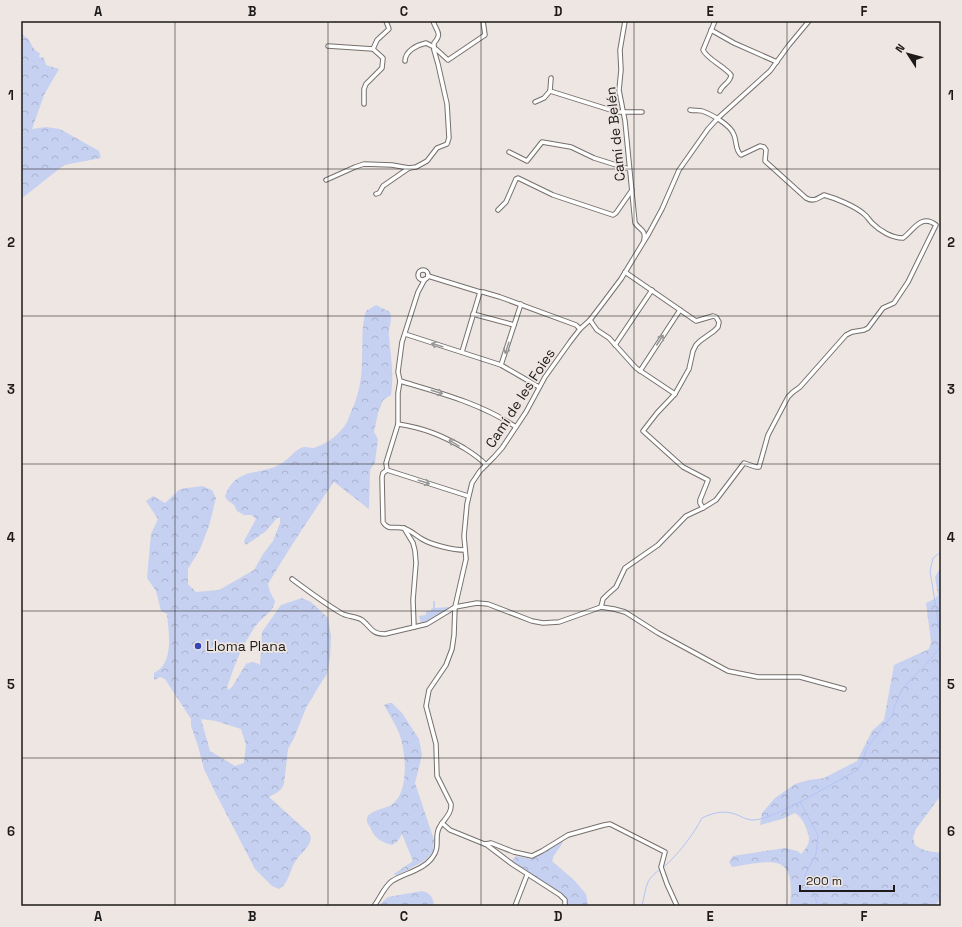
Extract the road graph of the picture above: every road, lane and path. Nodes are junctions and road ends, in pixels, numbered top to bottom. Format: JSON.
{"nodes":[{"id":1,"x":386,"y":21,"type":"edge"},
{"id":2,"x":433,"y":21,"type":"edge"},
{"id":3,"x":483,"y":21,"type":"edge"},
{"id":4,"x":625,"y":21,"type":"edge"},
{"id":5,"x":715,"y":21,"type":"edge"},
{"id":6,"x":809,"y":21,"type":"edge"},
{"id":7,"x":711,"y":30,"type":"junction"},
{"id":8,"x":328,"y":46,"type":"dead end"},
{"id":9,"x":434,"y":48,"type":"junction"},
{"id":10,"x":373,"y":49,"type":"junction"},
{"id":11,"x":404,"y":61,"type":"dead end"},
{"id":12,"x":777,"y":62,"type":"junction"},
{"id":13,"x":552,"y":78,"type":"dead end"},
{"id":14,"x":550,"y":91,"type":"junction"},
{"id":15,"x":720,"y":91,"type":"dead end"},
{"id":16,"x":535,"y":102,"type":"dead end"},
{"id":17,"x":364,"y":104,"type":"dead end"},
{"id":18,"x":690,"y":110,"type":"dead end"},
{"id":19,"x":642,"y":112,"type":"dead end"},
{"id":20,"x":624,"y":113,"type":"junction"},
{"id":21,"x":718,"y":118,"type":"junction"},
{"id":22,"x":509,"y":152,"type":"dead end"},
{"id":23,"x":409,"y":168,"type":"junction"},
{"id":24,"x":629,"y":169,"type":"junction"},
{"id":25,"x":326,"y":180,"type":"dead end"},
{"id":26,"x":632,"y":190,"type":"junction"},
{"id":27,"x":376,"y":194,"type":"dead end"},
{"id":28,"x":498,"y":210,"type":"dead end"},
{"id":29,"x":644,"y":241,"type":"junction"},
{"id":30,"x":625,"y":272,"type":"junction"},
{"id":31,"x":418,"y":277,"type":"junction"},
{"id":32,"x":426,"y":278,"type":"junction"},
{"id":33,"x":652,"y":290,"type":"junction"},
{"id":34,"x":418,"y":292,"type":"junction"},
{"id":35,"x":480,"y":292,"type":"junction"},
{"id":36,"x":521,"y":304,"type":"junction"},
{"id":37,"x":680,"y":310,"type":"junction"},
{"id":38,"x":473,"y":314,"type":"junction"},
{"id":39,"x":590,"y":320,"type":"junction"},
{"id":40,"x":514,"y":325,"type":"junction"},
{"id":41,"x":580,"y":329,"type":"junction"},
{"id":42,"x":405,"y":334,"type":"junction"},
{"id":43,"x":615,"y":345,"type":"junction"},
{"id":44,"x":462,"y":352,"type":"junction"},
{"id":45,"x":501,"y":365,"type":"junction"},
{"id":46,"x":640,"y":371,"type":"junction"},
{"id":47,"x":400,"y":381,"type":"junction"},
{"id":48,"x":539,"y":387,"type":"junction"},
{"id":49,"x":675,"y":394,"type":"junction"},
{"id":50,"x":398,"y":424,"type":"junction"},
{"id":51,"x":516,"y":427,"type":"junction"},
{"id":52,"x":486,"y":465,"type":"junction"},
{"id":53,"x":387,"y":470,"type":"junction"},
{"id":54,"x":468,"y":496,"type":"junction"},
{"id":55,"x":703,"y":508,"type":"junction"},
{"id":56,"x":404,"y":528,"type":"junction"},
{"id":57,"x":465,"y":550,"type":"junction"},
{"id":58,"x":292,"y":579,"type":"dead end"},
{"id":59,"x":455,"y":607,"type":"junction"},
{"id":60,"x":601,"y":607,"type":"junction"},
{"id":61,"x":414,"y":627,"type":"junction"},
{"id":62,"x":844,"y":689,"type":"dead end"},
{"id":63,"x":442,"y":823,"type":"junction"},
{"id":64,"x":485,"y":844,"type":"junction"},
{"id":65,"x":527,"y":874,"type":"junction"},
{"id":66,"x":374,"y":906,"type":"edge"},
{"id":67,"x":515,"y":906,"type":"edge"},
{"id":68,"x":565,"y":906,"type":"edge"},
{"id":69,"x":678,"y":906,"type":"edge"}],
"edges":[{"from":1,"to":10,"type":"street"},
{"from":2,"to":9,"type":"street"},
{"from":3,"to":9,"type":"street"},
{"from":4,"to":20,"type":"street","name":"Camí de Belén"},
{"from":5,"to":7,"type":"street"},
{"from":6,"to":12,"type":"street","name":"Camí de les Foies"},
{"from":7,"to":12,"type":"street"},
{"from":7,"to":15,"type":"street"},
{"from":8,"to":10,"type":"street"},
{"from":9,"to":11,"type":"street"},
{"from":9,"to":23,"type":"street"},
{"from":10,"to":17,"type":"street"},
{"from":12,"to":21,"type":"street","name":"Camí de les Foies"},
{"from":13,"to":14,"type":"street"},
{"from":14,"to":16,"type":"street"},
{"from":14,"to":20,"type":"street"},
{"from":18,"to":21,"type":"street"},
{"from":19,"to":20,"type":"street"},
{"from":20,"to":24,"type":"street","name":"Camí de Belén"},
{"from":21,"to":29,"type":"street","name":"Camí de les Foies"},
{"from":21,"to":55,"type":"street"},
{"from":22,"to":24,"type":"street"},
{"from":23,"to":25,"type":"street"},
{"from":23,"to":27,"type":"street"},
{"from":24,"to":26,"type":"street","name":"Camí de Belén"},
{"from":26,"to":28,"type":"street"},
{"from":26,"to":29,"type":"street","name":"Camí de Belén"},
{"from":29,"to":30,"type":"street","name":"Camí de les Foies"},
{"from":30,"to":33,"type":"street"},
{"from":30,"to":39,"type":"street","name":"Camí de les Foies"},
{"from":31,"to":32,"type":"street"},
{"from":31,"to":32,"type":"street"},
{"from":31,"to":34,"type":"street"},
{"from":32,"to":34,"type":"street"},
{"from":32,"to":35,"type":"street"},
{"from":33,"to":37,"type":"street"},
{"from":33,"to":43,"type":"street"},
{"from":34,"to":42,"type":"street"},
{"from":35,"to":36,"type":"street"},
{"from":35,"to":38,"type":"street"},
{"from":36,"to":40,"type":"street"},
{"from":36,"to":41,"type":"street"},
{"from":46,"to":37,"type":"street","one_way":true},
{"from":37,"to":49,"type":"street"},
{"from":38,"to":40,"type":"street"},
{"from":38,"to":44,"type":"street"},
{"from":39,"to":41,"type":"street","name":"Camí de les Foies"},
{"from":39,"to":43,"type":"street"},
{"from":40,"to":45,"type":"street","one_way":true},
{"from":41,"to":48,"type":"street","name":"Camí de les Foies"},
{"from":44,"to":42,"type":"street","one_way":true},
{"from":42,"to":47,"type":"street"},
{"from":43,"to":46,"type":"street"},
{"from":44,"to":45,"type":"street"},
{"from":45,"to":48,"type":"street"},
{"from":46,"to":49,"type":"street"},
{"from":47,"to":50,"type":"street"},
{"from":47,"to":51,"type":"street","one_way":true},
{"from":48,"to":51,"type":"street","name":"Camí de les Foies"},
{"from":49,"to":55,"type":"street"},
{"from":52,"to":50,"type":"street","one_way":true},
{"from":50,"to":53,"type":"street"},
{"from":51,"to":52,"type":"street","name":"Camí de les Foies"},
{"from":52,"to":54,"type":"street","name":"Camí de les Foies"},
{"from":53,"to":54,"type":"street","one_way":true},
{"from":53,"to":56,"type":"street"},
{"from":54,"to":57,"type":"street","name":"Camí de les Foies"},
{"from":55,"to":60,"type":"street"},
{"from":56,"to":57,"type":"street"},
{"from":56,"to":61,"type":"street"},
{"from":57,"to":59,"type":"street","name":"Camí de les Foies"},
{"from":58,"to":61,"type":"street"},
{"from":59,"to":60,"type":"street"},
{"from":59,"to":61,"type":"street"},
{"from":59,"to":63,"type":"street","name":"Camí de les Foies"},
{"from":60,"to":62,"type":"street"},
{"from":63,"to":64,"type":"street"},
{"from":63,"to":66,"type":"street"},
{"from":64,"to":65,"type":"street"},
{"from":64,"to":69,"type":"street"},
{"from":65,"to":67,"type":"street"},
{"from":65,"to":68,"type":"street"}]}
